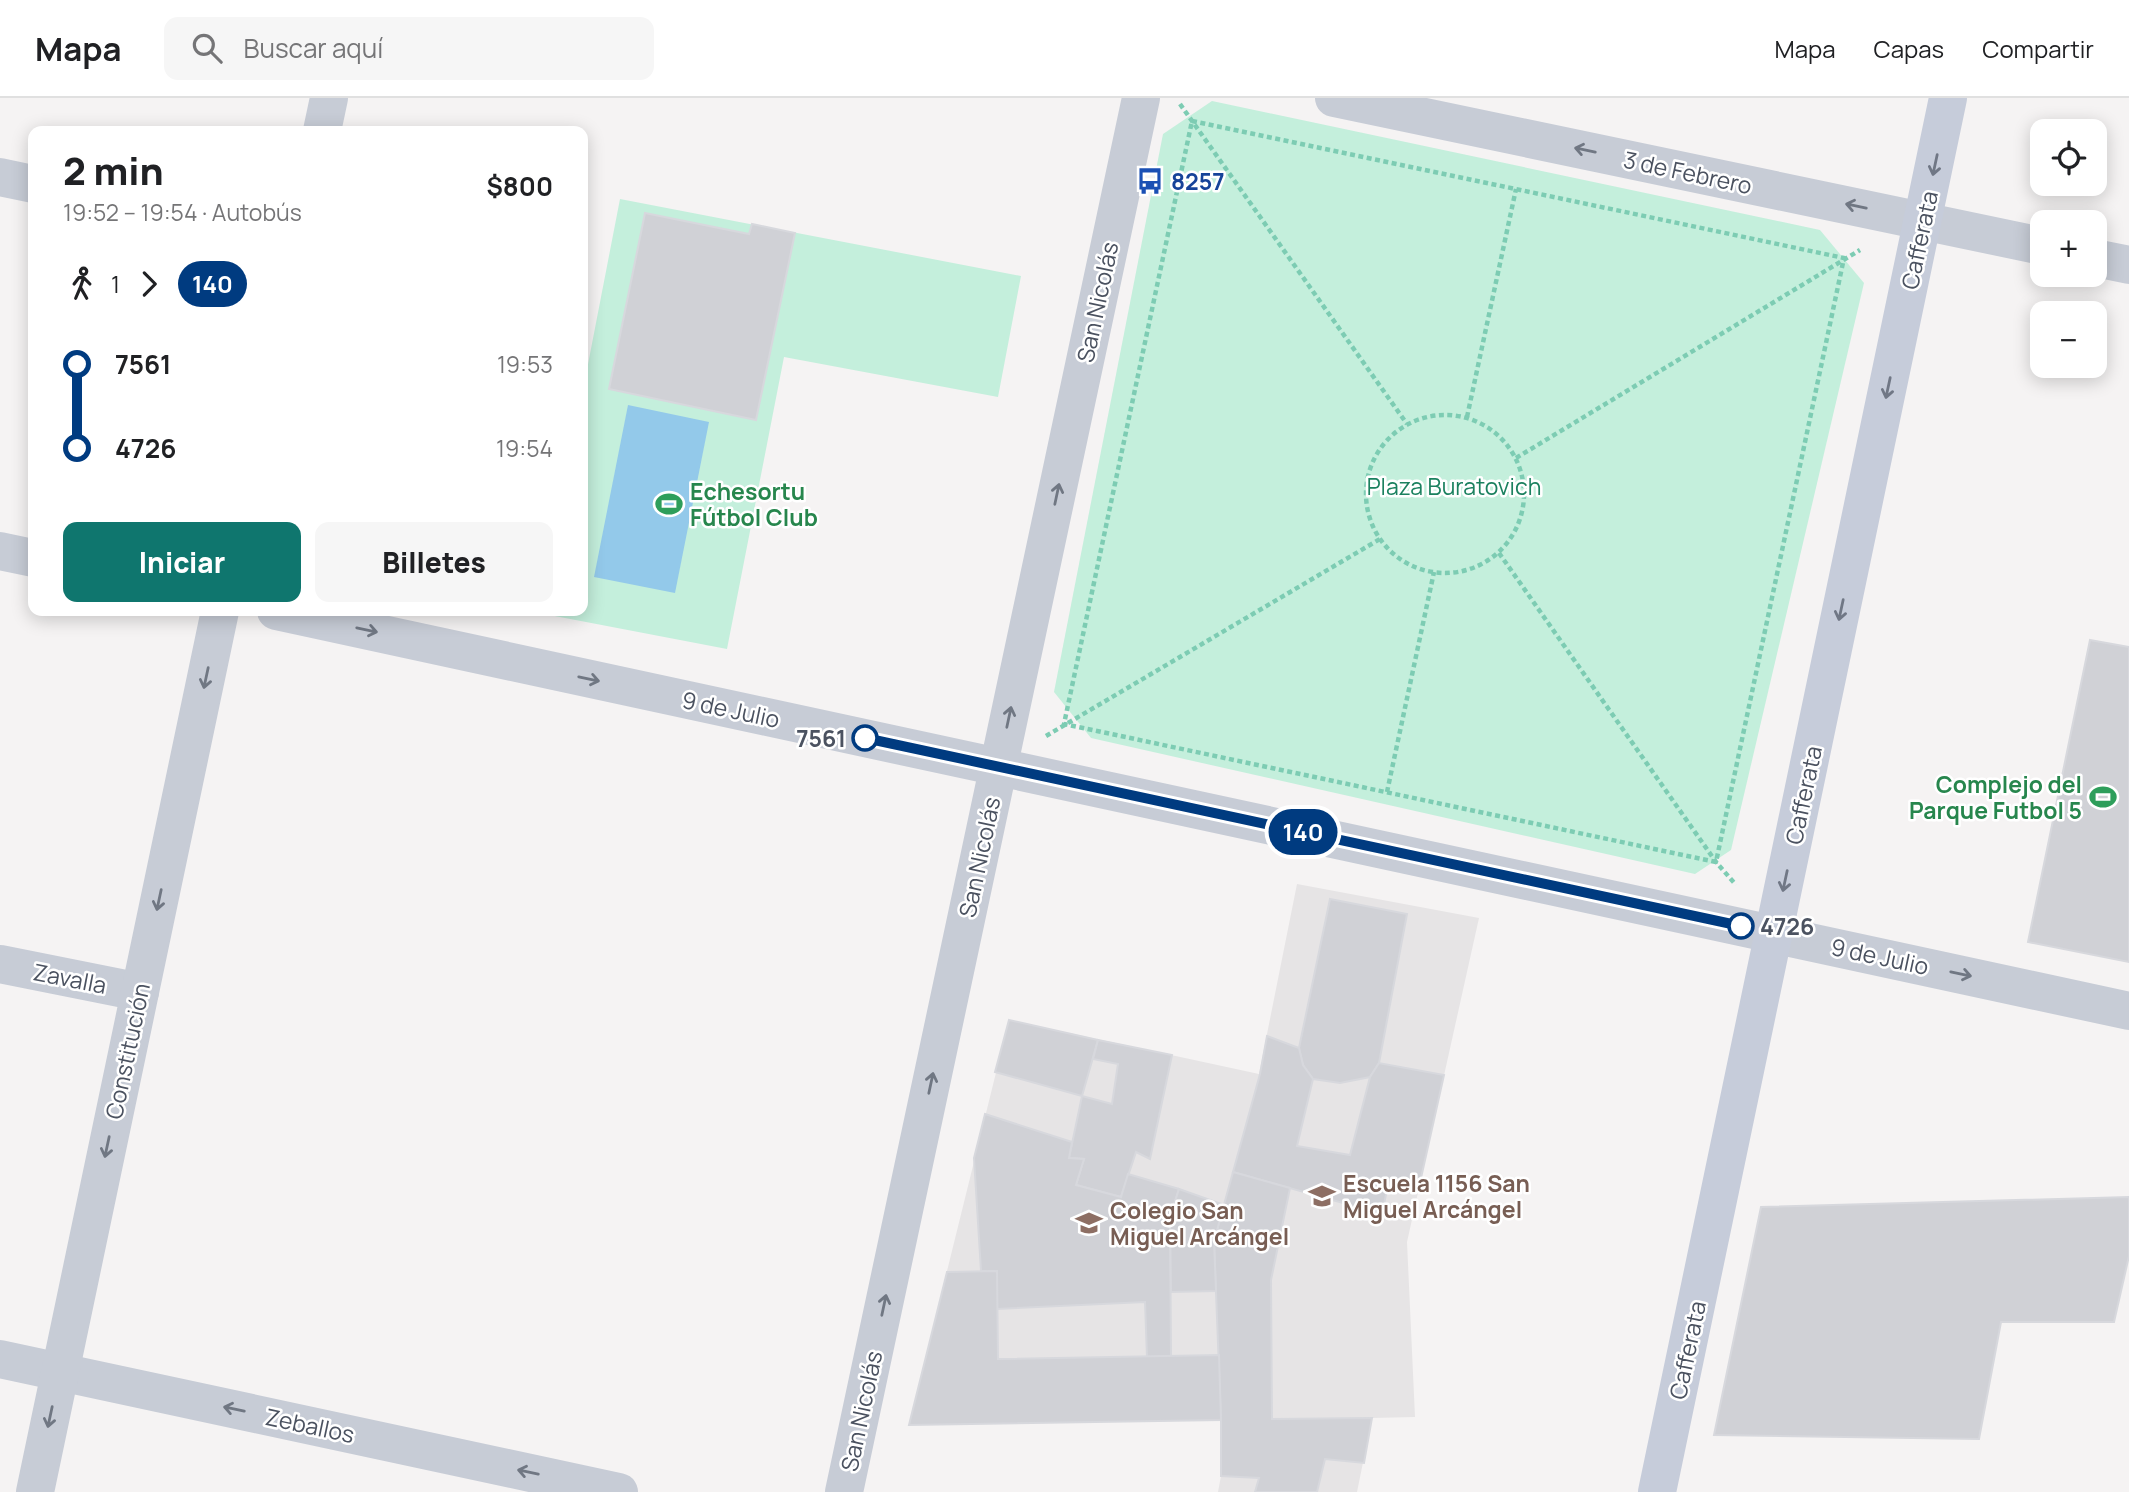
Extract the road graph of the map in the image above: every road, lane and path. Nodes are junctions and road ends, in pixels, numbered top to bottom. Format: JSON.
{"nodes":[{"id":1,"x":329,"y":98,"type":"edge"},
{"id":2,"x":1141,"y":98,"type":"edge"},
{"id":3,"x":1176,"y":98,"type":"edge"},
{"id":4,"x":1334,"y":98,"type":"edge"},
{"id":5,"x":1948,"y":98,"type":"edge"},
{"id":6,"x":1192,"y":121,"type":"junction"},
{"id":7,"x":323,"y":126,"type":"edge"},
{"id":8,"x":0,"y":177,"type":"edge"},
{"id":9,"x":28,"y":183,"type":"edge"},
{"id":10,"x":1516,"y":189,"type":"junction"},
{"id":11,"x":1923,"y":220,"type":"junction"},
{"id":12,"x":2030,"y":243,"type":"edge"},
{"id":13,"x":1867,"y":247,"type":"dead end"},
{"id":14,"x":1844,"y":258,"type":"junction"},
{"id":15,"x":2107,"y":260,"type":"edge"},
{"id":16,"x":2129,"y":265,"type":"edge"},
{"id":17,"x":1467,"y":418,"type":"junction"},
{"id":18,"x":1407,"y":424,"type":"junction"},
{"id":19,"x":1516,"y":458,"type":"junction"},
{"id":20,"x":1380,"y":539,"type":"junction"},
{"id":21,"x":0,"y":551,"type":"edge"},
{"id":22,"x":1499,"y":553,"type":"junction"},
{"id":23,"x":28,"y":557,"type":"edge"},
{"id":24,"x":1434,"y":572,"type":"junction"},
{"id":25,"x":219,"y":616,"type":"edge"},
{"id":26,"x":299,"y":616,"type":"edge"},
{"id":27,"x":1064,"y":724,"type":"junction"},
{"id":28,"x":998,"y":767,"type":"junction"},
{"id":29,"x":1387,"y":792,"type":"junction"},
{"id":30,"x":1716,"y":862,"type":"junction"},
{"id":31,"x":1774,"y":933,"type":"junction"},
{"id":32,"x":0,"y":964,"type":"edge"},
{"id":33,"x":140,"y":992,"type":"junction"},
{"id":34,"x":2129,"y":1012,"type":"edge"},
{"id":35,"x":0,"y":1359,"type":"edge"},
{"id":36,"x":60,"y":1371,"type":"junction"},
{"id":37,"x":34,"y":1492,"type":"edge"},
{"id":38,"x":619,"y":1492,"type":"edge"},
{"id":39,"x":844,"y":1492,"type":"edge"},
{"id":40,"x":1657,"y":1492,"type":"edge"}],
"edges":[{"from":1,"to":7,"type":"street"},
{"from":28,"to":2,"type":"street","name":"San Nicolás","one_way":true},
{"from":3,"to":6,"type":"path"},
{"from":11,"to":4,"type":"street","name":"3 de Febrero","one_way":true},
{"from":5,"to":11,"type":"main road","name":"Cafferata","one_way":true},
{"from":6,"to":10,"type":"path"},
{"from":6,"to":18,"type":"path"},
{"from":6,"to":27,"type":"path"},
{"from":8,"to":9,"type":"street"},
{"from":10,"to":14,"type":"path"},
{"from":10,"to":17,"type":"path"},
{"from":11,"to":12,"type":"street","name":"3 de Febrero"},
{"from":11,"to":31,"type":"main road","name":"Cafferata","one_way":true},
{"from":13,"to":14,"type":"path"},
{"from":14,"to":19,"type":"path"},
{"from":14,"to":30,"type":"path"},
{"from":15,"to":16,"type":"street"},
{"from":17,"to":18,"type":"path"},
{"from":17,"to":19,"type":"path"},
{"from":18,"to":20,"type":"path"},
{"from":19,"to":22,"type":"path"},
{"from":20,"to":24,"type":"path"},
{"from":20,"to":27,"type":"path"},
{"from":21,"to":23,"type":"street"},
{"from":22,"to":24,"type":"path"},
{"from":22,"to":30,"type":"path"},
{"from":24,"to":29,"type":"path"},
{"from":25,"to":33,"type":"street","name":"Constitución","one_way":true},
{"from":26,"to":28,"type":"street","name":"9 de Julio","one_way":true},
{"from":27,"to":28,"type":"path"},
{"from":27,"to":29,"type":"path"},
{"from":28,"to":31,"type":"street","name":"9 de Julio"},
{"from":39,"to":28,"type":"street","name":"San Nicolás","one_way":true},
{"from":29,"to":30,"type":"path"},
{"from":30,"to":31,"type":"path"},
{"from":31,"to":34,"type":"street","name":"9 de Julio","one_way":true},
{"from":31,"to":40,"type":"main road","name":"Cafferata"},
{"from":32,"to":33,"type":"street","name":"Zavalla"},
{"from":33,"to":36,"type":"street","name":"Constitución","one_way":true},
{"from":35,"to":36,"type":"street","name":"Zeballos"},
{"from":36,"to":37,"type":"street","name":"Constitución","one_way":true},
{"from":38,"to":36,"type":"street","name":"Zeballos","one_way":true}]}
